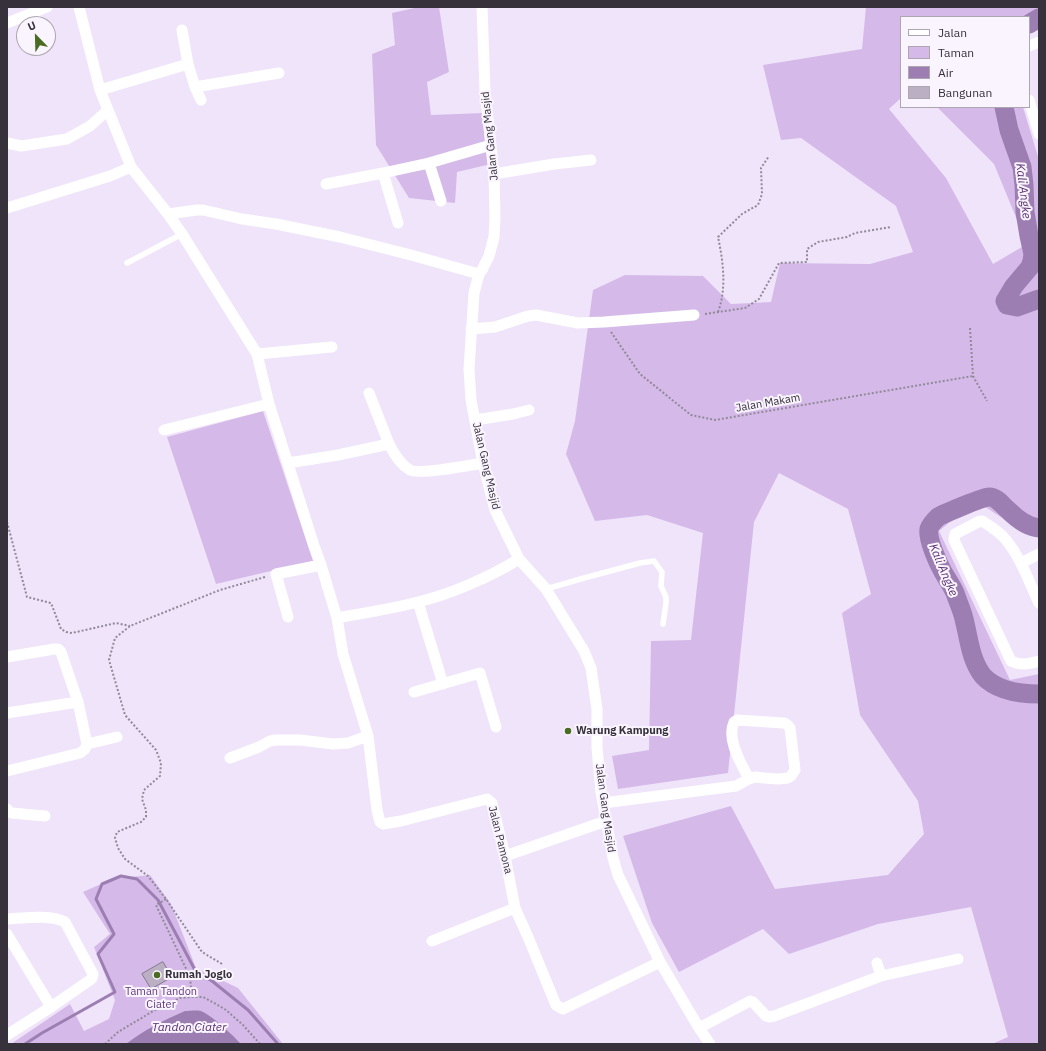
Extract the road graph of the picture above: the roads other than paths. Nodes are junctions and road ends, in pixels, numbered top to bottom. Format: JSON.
{"nodes":[{"id":1,"x":47,"y":7,"type":"edge"},
{"id":2,"x":79,"y":7,"type":"edge"},
{"id":3,"x":482,"y":7,"type":"edge"},
{"id":4,"x":7,"y":23,"type":"edge"},
{"id":5,"x":182,"y":30,"type":"dead end"},
{"id":6,"x":188,"y":64,"type":"junction"},
{"id":7,"x":279,"y":73,"type":"dead end"},
{"id":8,"x":195,"y":87,"type":"junction"},
{"id":9,"x":100,"y":90,"type":"junction"},
{"id":10,"x":201,"y":100,"type":"dead end"},
{"id":11,"x":1033,"y":104,"type":"edge"},
{"id":12,"x":108,"y":110,"type":"junction"},
{"id":13,"x":1039,"y":134,"type":"edge"},
{"id":14,"x":7,"y":143,"type":"edge"},
{"id":15,"x":491,"y":145,"type":"junction"},
{"id":16,"x":591,"y":160,"type":"dead end"},
{"id":17,"x":429,"y":163,"type":"junction"},
{"id":18,"x":131,"y":167,"type":"junction"},
{"id":19,"x":383,"y":174,"type":"junction"},
{"id":20,"x":494,"y":174,"type":"junction"},
{"id":21,"x":326,"y":184,"type":"dead end"},
{"id":22,"x":441,"y":201,"type":"dead end"},
{"id":23,"x":7,"y":208,"type":"edge"},
{"id":24,"x":168,"y":214,"type":"junction"},
{"id":25,"x":398,"y":223,"type":"dead end"},
{"id":26,"x":182,"y":234,"type":"junction"},
{"id":27,"x":127,"y":263,"type":"dead end"},
{"id":28,"x":479,"y":274,"type":"junction"},
{"id":29,"x":694,"y":315,"type":"road end"},
{"id":30,"x":471,"y":329,"type":"junction"},
{"id":31,"x":332,"y":347,"type":"dead end"},
{"id":32,"x":257,"y":354,"type":"junction"},
{"id":33,"x":369,"y":393,"type":"dead end"},
{"id":34,"x":269,"y":404,"type":"junction"},
{"id":35,"x":529,"y":410,"type":"dead end"},
{"id":36,"x":475,"y":420,"type":"junction"},
{"id":37,"x":164,"y":430,"type":"dead end"},
{"id":38,"x":389,"y":444,"type":"junction"},
{"id":39,"x":288,"y":463,"type":"junction"},
{"id":40,"x":483,"y":463,"type":"junction"},
{"id":41,"x":1039,"y":554,"type":"edge"},
{"id":42,"x":519,"y":559,"type":"junction"},
{"id":43,"x":1021,"y":563,"type":"junction"},
{"id":44,"x":321,"y":565,"type":"junction"},
{"id":45,"x":546,"y":589,"type":"junction"},
{"id":46,"x":418,"y":602,"type":"junction"},
{"id":47,"x":1039,"y":603,"type":"edge"},
{"id":48,"x":288,"y":617,"type":"dead end"},
{"id":49,"x":337,"y":618,"type":"junction"},
{"id":50,"x":663,"y":624,"type":"dead end"},
{"id":51,"x":7,"y":656,"type":"edge"},
{"id":52,"x":1039,"y":662,"type":"edge"},
{"id":53,"x":442,"y":684,"type":"junction"},
{"id":54,"x":414,"y":692,"type":"dead end"},
{"id":55,"x":78,"y":702,"type":"junction"},
{"id":56,"x":7,"y":713,"type":"edge"},
{"id":57,"x":496,"y":727,"type":"dead end"},
{"id":58,"x":368,"y":736,"type":"junction"},
{"id":59,"x":117,"y":737,"type":"dead end"},
{"id":60,"x":87,"y":744,"type":"junction"},
{"id":61,"x":230,"y":758,"type":"dead end"},
{"id":62,"x":7,"y":771,"type":"edge"},
{"id":63,"x":748,"y":779,"type":"junction"},
{"id":64,"x":603,"y":803,"type":"junction"},
{"id":65,"x":7,"y":809,"type":"edge"},
{"id":66,"x":44,"y":816,"type":"dead end"},
{"id":67,"x":606,"y":821,"type":"junction"},
{"id":68,"x":505,"y":856,"type":"junction"},
{"id":69,"x":515,"y":908,"type":"junction"},
{"id":70,"x":7,"y":919,"type":"edge"},
{"id":71,"x":7,"y":934,"type":"edge"},
{"id":72,"x":432,"y":941,"type":"dead end"},
{"id":73,"x":958,"y":959,"type":"dead end"},
{"id":74,"x":660,"y":962,"type":"junction"},
{"id":75,"x":877,"y":964,"type":"dead end"},
{"id":76,"x":881,"y":976,"type":"junction"},
{"id":77,"x":51,"y":1007,"type":"junction"},
{"id":78,"x":699,"y":1028,"type":"junction"},
{"id":79,"x":7,"y":1035,"type":"edge"},
{"id":80,"x":710,"y":1044,"type":"edge"}],
"edges":[{"from":1,"to":4,"type":"street"},
{"from":2,"to":9,"type":"street","name":"Jalan Pamona"},
{"from":3,"to":15,"type":"street","name":"Jalan Gang Masjid"},
{"from":5,"to":6,"type":"street"},
{"from":6,"to":8,"type":"street"},
{"from":6,"to":9,"type":"street"},
{"from":7,"to":8,"type":"street"},
{"from":8,"to":10,"type":"street"},
{"from":9,"to":12,"type":"street","name":"Jalan Pamona"},
{"from":11,"to":13,"type":"street"},
{"from":12,"to":14,"type":"street"},
{"from":12,"to":18,"type":"street","name":"Jalan Pamona"},
{"from":15,"to":17,"type":"street"},
{"from":15,"to":20,"type":"street","name":"Jalan Gang Masjid"},
{"from":16,"to":20,"type":"street"},
{"from":17,"to":19,"type":"street"},
{"from":17,"to":22,"type":"street"},
{"from":18,"to":23,"type":"street"},
{"from":18,"to":24,"type":"street","name":"Jalan Pamona"},
{"from":19,"to":21,"type":"street"},
{"from":19,"to":25,"type":"street"},
{"from":20,"to":28,"type":"street","name":"Jalan Gang Masjid"},
{"from":24,"to":26,"type":"street","name":"Jalan Pamona"},
{"from":24,"to":28,"type":"street"},
{"from":26,"to":27,"type":"lane"},
{"from":26,"to":32,"type":"street","name":"Jalan Pamona"},
{"from":28,"to":30,"type":"street","name":"Jalan Gang Masjid"},
{"from":29,"to":30,"type":"street"},
{"from":30,"to":36,"type":"street","name":"Jalan Gang Masjid"},
{"from":31,"to":32,"type":"street"},
{"from":32,"to":34,"type":"street","name":"Jalan Pamona"},
{"from":33,"to":38,"type":"street"},
{"from":34,"to":37,"type":"street"},
{"from":34,"to":39,"type":"street","name":"Jalan Pamona"},
{"from":35,"to":36,"type":"street"},
{"from":36,"to":40,"type":"street","name":"Jalan Gang Masjid"},
{"from":38,"to":39,"type":"street"},
{"from":38,"to":40,"type":"street"},
{"from":39,"to":44,"type":"street","name":"Jalan Pamona"},
{"from":40,"to":42,"type":"street","name":"Jalan Gang Masjid"},
{"from":41,"to":43,"type":"street"},
{"from":42,"to":45,"type":"street","name":"Jalan Gang Masjid"},
{"from":42,"to":46,"type":"street"},
{"from":43,"to":47,"type":"street"},
{"from":43,"to":52,"type":"street"},
{"from":44,"to":48,"type":"street"},
{"from":44,"to":49,"type":"street","name":"Jalan Pamona"},
{"from":45,"to":50,"type":"lane"},
{"from":45,"to":64,"type":"street","name":"Jalan Gang Masjid"},
{"from":46,"to":49,"type":"street"},
{"from":46,"to":53,"type":"street"},
{"from":49,"to":58,"type":"street","name":"Jalan Pamona"},
{"from":51,"to":55,"type":"street"},
{"from":53,"to":54,"type":"street"},
{"from":53,"to":57,"type":"street"},
{"from":55,"to":56,"type":"street"},
{"from":55,"to":60,"type":"street"},
{"from":58,"to":61,"type":"street"},
{"from":58,"to":68,"type":"street","name":"Jalan Pamona"},
{"from":59,"to":60,"type":"street"},
{"from":60,"to":62,"type":"street"},
{"from":63,"to":63,"type":"street"},
{"from":63,"to":64,"type":"street"},
{"from":64,"to":67,"type":"street","name":"Jalan Gang Masjid"},
{"from":65,"to":66,"type":"street"},
{"from":67,"to":68,"type":"street"},
{"from":67,"to":74,"type":"street","name":"Jalan Gang Masjid"},
{"from":68,"to":69,"type":"street","name":"Jalan Pamona"},
{"from":69,"to":72,"type":"street"},
{"from":69,"to":74,"type":"street","name":"Jalan Pamona"},
{"from":70,"to":77,"type":"street"},
{"from":71,"to":77,"type":"street"},
{"from":73,"to":76,"type":"street"},
{"from":74,"to":78,"type":"street","name":"Jalan Gang Masjid"},
{"from":75,"to":76,"type":"street"},
{"from":76,"to":78,"type":"street"},
{"from":77,"to":79,"type":"street"},
{"from":78,"to":80,"type":"street","name":"Jalan Gang Masjid"}]}
